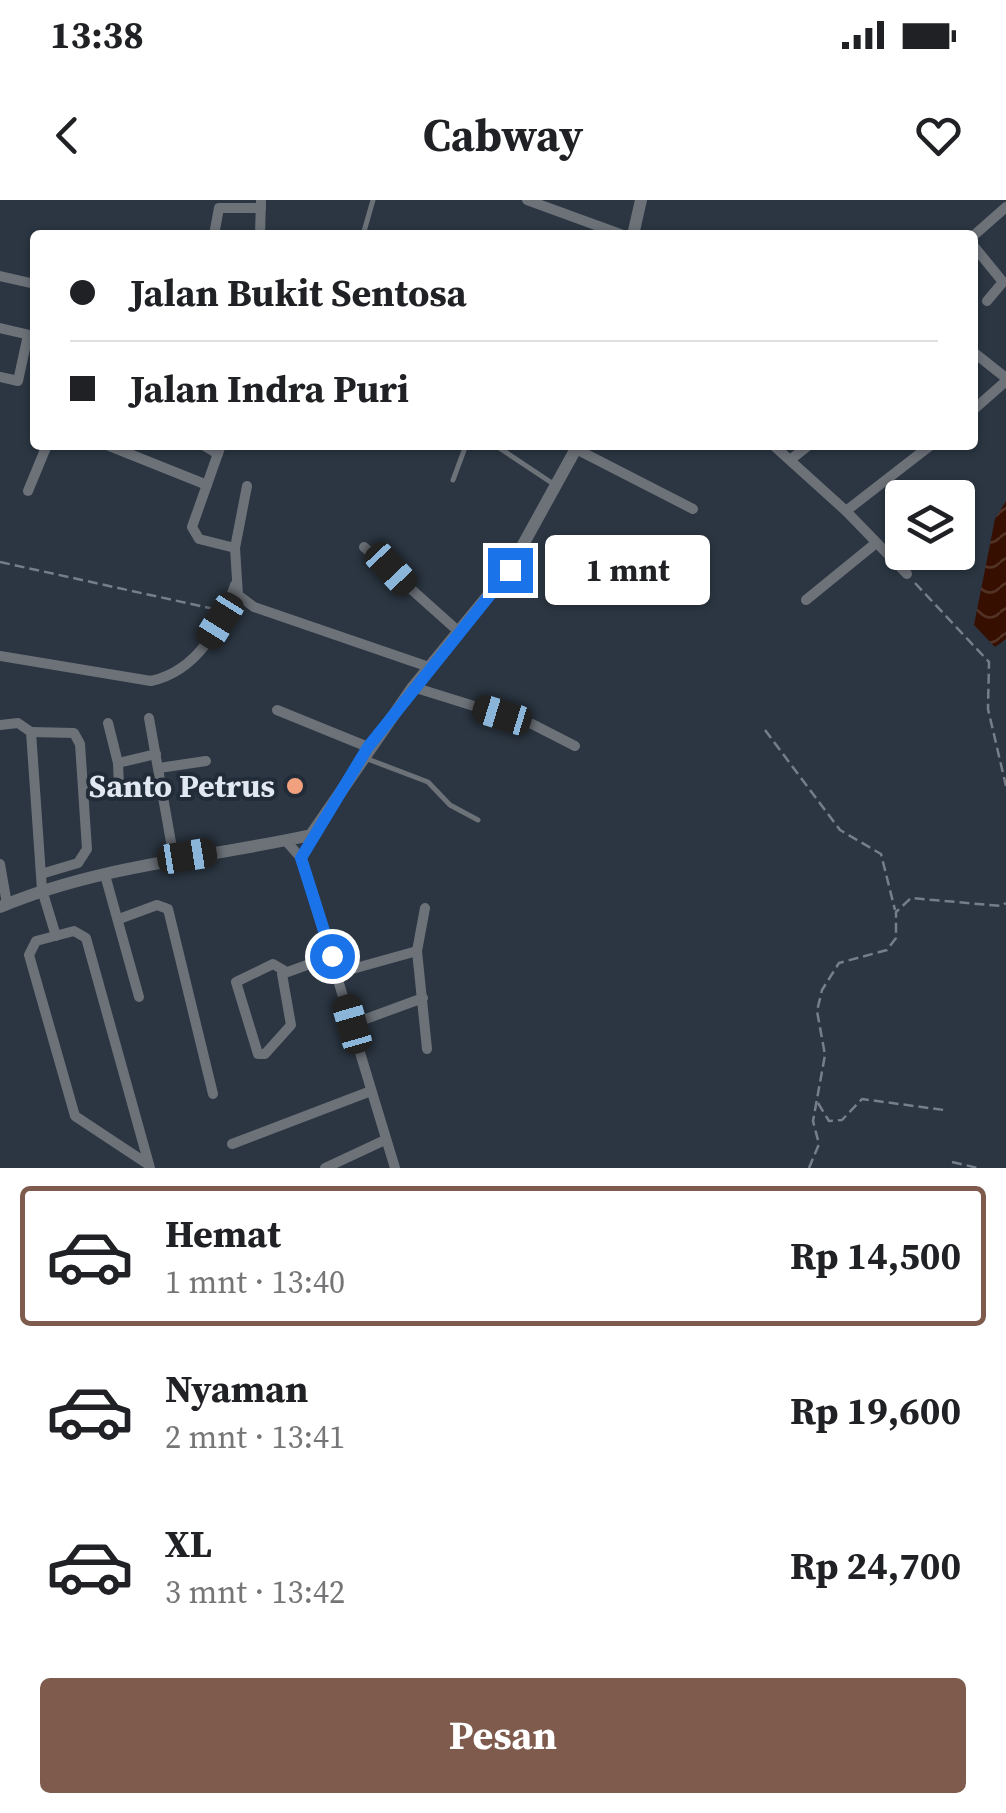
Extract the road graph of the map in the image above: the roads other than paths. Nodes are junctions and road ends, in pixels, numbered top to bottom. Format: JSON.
{"nodes":[{"id":1,"x":373,"y":200,"type":"edge"},
{"id":2,"x":528,"y":200,"type":"edge"},
{"id":3,"x":641,"y":200,"type":"edge"},
{"id":4,"x":260,"y":204,"type":"edge"},
{"id":5,"x":1006,"y":207,"type":"edge"},
{"id":6,"x":215,"y":230,"type":"edge"},
{"id":7,"x":260,"y":230,"type":"edge"},
{"id":8,"x":364,"y":230,"type":"edge"},
{"id":9,"x":609,"y":230,"type":"edge"},
{"id":10,"x":634,"y":230,"type":"edge"},
{"id":11,"x":978,"y":234,"type":"edge"},
{"id":12,"x":978,"y":248,"type":"edge"},
{"id":13,"x":0,"y":276,"type":"edge"},
{"id":14,"x":30,"y":283,"type":"edge"},
{"id":15,"x":988,"y":301,"type":"dead end"},
{"id":16,"x":0,"y":328,"type":"edge"},
{"id":17,"x":30,"y":336,"type":"edge"},
{"id":18,"x":30,"y":342,"type":"edge"},
{"id":19,"x":978,"y":356,"type":"edge"},
{"id":20,"x":0,"y":377,"type":"edge"},
{"id":21,"x":1006,"y":379,"type":"edge"},
{"id":22,"x":978,"y":405,"type":"edge"},
{"id":23,"x":45,"y":450,"type":"edge"},
{"id":24,"x":121,"y":450,"type":"edge"},
{"id":25,"x":219,"y":450,"type":"edge"},
{"id":26,"x":464,"y":450,"type":"edge"},
{"id":27,"x":504,"y":450,"type":"edge"},
{"id":28,"x":576,"y":450,"type":"edge"},
{"id":29,"x":583,"y":450,"type":"edge"},
{"id":30,"x":779,"y":450,"type":"edge"},
{"id":31,"x":803,"y":450,"type":"edge"},
{"id":32,"x":925,"y":450,"type":"edge"},
{"id":33,"x":790,"y":460,"type":"junction"},
{"id":34,"x":453,"y":480,"type":"dead end"},
{"id":35,"x":206,"y":484,"type":"junction"},
{"id":36,"x":247,"y":486,"type":"dead end"},
{"id":37,"x":558,"y":486,"type":"junction"},
{"id":38,"x":28,"y":492,"type":"dead end"},
{"id":39,"x":692,"y":509,"type":"dead end"},
{"id":40,"x":846,"y":511,"type":"junction"},
{"id":41,"x":876,"y":543,"type":"junction"},
{"id":42,"x":364,"y":547,"type":"dead end"},
{"id":43,"x":235,"y":548,"type":"junction"},
{"id":44,"x":907,"y":574,"type":"road end"},
{"id":45,"x":235,"y":585,"type":"junction"},
{"id":46,"x":806,"y":600,"type":"dead end"},
{"id":47,"x":458,"y":631,"type":"junction"},
{"id":48,"x":0,"y":656,"type":"edge"},
{"id":49,"x":429,"y":667,"type":"junction"},
{"id":50,"x":414,"y":687,"type":"junction"},
{"id":51,"x":277,"y":710,"type":"dead end"},
{"id":52,"x":149,"y":718,"type":"dead end"},
{"id":53,"x":108,"y":723,"type":"dead end"},
{"id":54,"x":0,"y":724,"type":"edge"},
{"id":55,"x":31,"y":732,"type":"junction"},
{"id":56,"x":574,"y":746,"type":"dead end"},
{"id":57,"x":366,"y":752,"type":"junction"},
{"id":58,"x":156,"y":754,"type":"junction"},
{"id":59,"x":206,"y":761,"type":"dead end"},
{"id":60,"x":118,"y":762,"type":"junction"},
{"id":61,"x":159,"y":768,"type":"junction"},
{"id":62,"x":119,"y":787,"type":"dead end"},
{"id":63,"x":478,"y":820,"type":"dead end"},
{"id":64,"x":311,"y":836,"type":"junction"},
{"id":65,"x":286,"y":841,"type":"junction"},
{"id":66,"x":301,"y":858,"type":"junction"},
{"id":67,"x":174,"y":859,"type":"junction"},
{"id":68,"x":0,"y":864,"type":"edge"},
{"id":69,"x":41,"y":874,"type":"junction"},
{"id":70,"x":105,"y":875,"type":"junction"},
{"id":71,"x":42,"y":890,"type":"junction"},
{"id":72,"x":4,"y":905,"type":"edge"},
{"id":73,"x":424,"y":908,"type":"dead end"},
{"id":74,"x":119,"y":919,"type":"junction"},
{"id":75,"x":56,"y":936,"type":"junction"},
{"id":76,"x":417,"y":951,"type":"junction"},
{"id":77,"x":332,"y":956,"type":"junction"},
{"id":78,"x":284,"y":971,"type":"junction"},
{"id":79,"x":338,"y":973,"type":"junction"},
{"id":80,"x":139,"y":997,"type":"dead end"},
{"id":81,"x":424,"y":998,"type":"junction"},
{"id":82,"x":352,"y":1024,"type":"junction"},
{"id":83,"x":426,"y":1049,"type":"dead end"},
{"id":84,"x":371,"y":1091,"type":"junction"},
{"id":85,"x":213,"y":1094,"type":"dead end"},
{"id":86,"x":385,"y":1140,"type":"junction"},
{"id":87,"x":232,"y":1144,"type":"dead end"},
{"id":88,"x":344,"y":1164,"type":"edge"},
{"id":89,"x":149,"y":1166,"type":"edge"},
{"id":90,"x":325,"y":1168,"type":"edge"},
{"id":91,"x":395,"y":1168,"type":"edge"}],
"edges":[{"from":1,"to":8,"type":"lane"},
{"from":2,"to":9,"type":"street"},
{"from":3,"to":10,"type":"street"},
{"from":4,"to":6,"type":"street"},
{"from":4,"to":7,"type":"street"},
{"from":5,"to":11,"type":"street"},
{"from":12,"to":15,"type":"street"},
{"from":13,"to":14,"type":"street"},
{"from":16,"to":17,"type":"street"},
{"from":18,"to":20,"type":"street"},
{"from":19,"to":21,"type":"street"},
{"from":21,"to":22,"type":"street"},
{"from":23,"to":38,"type":"street"},
{"from":24,"to":35,"type":"street"},
{"from":25,"to":35,"type":"street"},
{"from":26,"to":34,"type":"lane"},
{"from":27,"to":37,"type":"lane"},
{"from":28,"to":37,"type":"street"},
{"from":29,"to":39,"type":"street"},
{"from":30,"to":33,"type":"street"},
{"from":31,"to":33,"type":"street"},
{"from":32,"to":40,"type":"street"},
{"from":33,"to":40,"type":"street"},
{"from":35,"to":43,"type":"street"},
{"from":36,"to":43,"type":"street"},
{"from":37,"to":47,"type":"street"},
{"from":40,"to":41,"type":"street"},
{"from":41,"to":44,"type":"street"},
{"from":41,"to":46,"type":"street"},
{"from":42,"to":47,"type":"street"},
{"from":43,"to":45,"type":"street"},
{"from":45,"to":48,"type":"street"},
{"from":45,"to":49,"type":"street"},
{"from":47,"to":49,"type":"street"},
{"from":49,"to":50,"type":"street"},
{"from":50,"to":56,"type":"street"},
{"from":50,"to":57,"type":"street"},
{"from":51,"to":57,"type":"street"},
{"from":52,"to":58,"type":"street"},
{"from":53,"to":60,"type":"street"},
{"from":54,"to":55,"type":"street"},
{"from":55,"to":69,"type":"street"},
{"from":55,"to":69,"type":"street"},
{"from":57,"to":63,"type":"lane"},
{"from":57,"to":64,"type":"street"},
{"from":58,"to":60,"type":"street"},
{"from":58,"to":61,"type":"street"},
{"from":59,"to":61,"type":"street"},
{"from":60,"to":62,"type":"street"},
{"from":61,"to":67,"type":"street"},
{"from":64,"to":65,"type":"street"},
{"from":64,"to":66,"type":"street"},
{"from":65,"to":66,"type":"street"},
{"from":65,"to":67,"type":"street"},
{"from":66,"to":77,"type":"street"},
{"from":67,"to":70,"type":"street"},
{"from":68,"to":72,"type":"street"},
{"from":69,"to":71,"type":"street"},
{"from":70,"to":71,"type":"street"},
{"from":70,"to":74,"type":"street"},
{"from":71,"to":72,"type":"street"},
{"from":71,"to":75,"type":"street"},
{"from":73,"to":76,"type":"street"},
{"from":74,"to":80,"type":"street"},
{"from":74,"to":85,"type":"street"},
{"from":75,"to":89,"type":"street"},
{"from":75,"to":89,"type":"street"},
{"from":76,"to":79,"type":"street"},
{"from":76,"to":81,"type":"street"},
{"from":77,"to":78,"type":"street"},
{"from":77,"to":79,"type":"street"},
{"from":78,"to":78,"type":"street"},
{"from":79,"to":82,"type":"street"},
{"from":81,"to":82,"type":"street"},
{"from":81,"to":83,"type":"street"},
{"from":82,"to":84,"type":"street"},
{"from":84,"to":86,"type":"street"},
{"from":84,"to":87,"type":"street"},
{"from":86,"to":88,"type":"street"},
{"from":86,"to":91,"type":"street"},
{"from":88,"to":90,"type":"street"}]}
